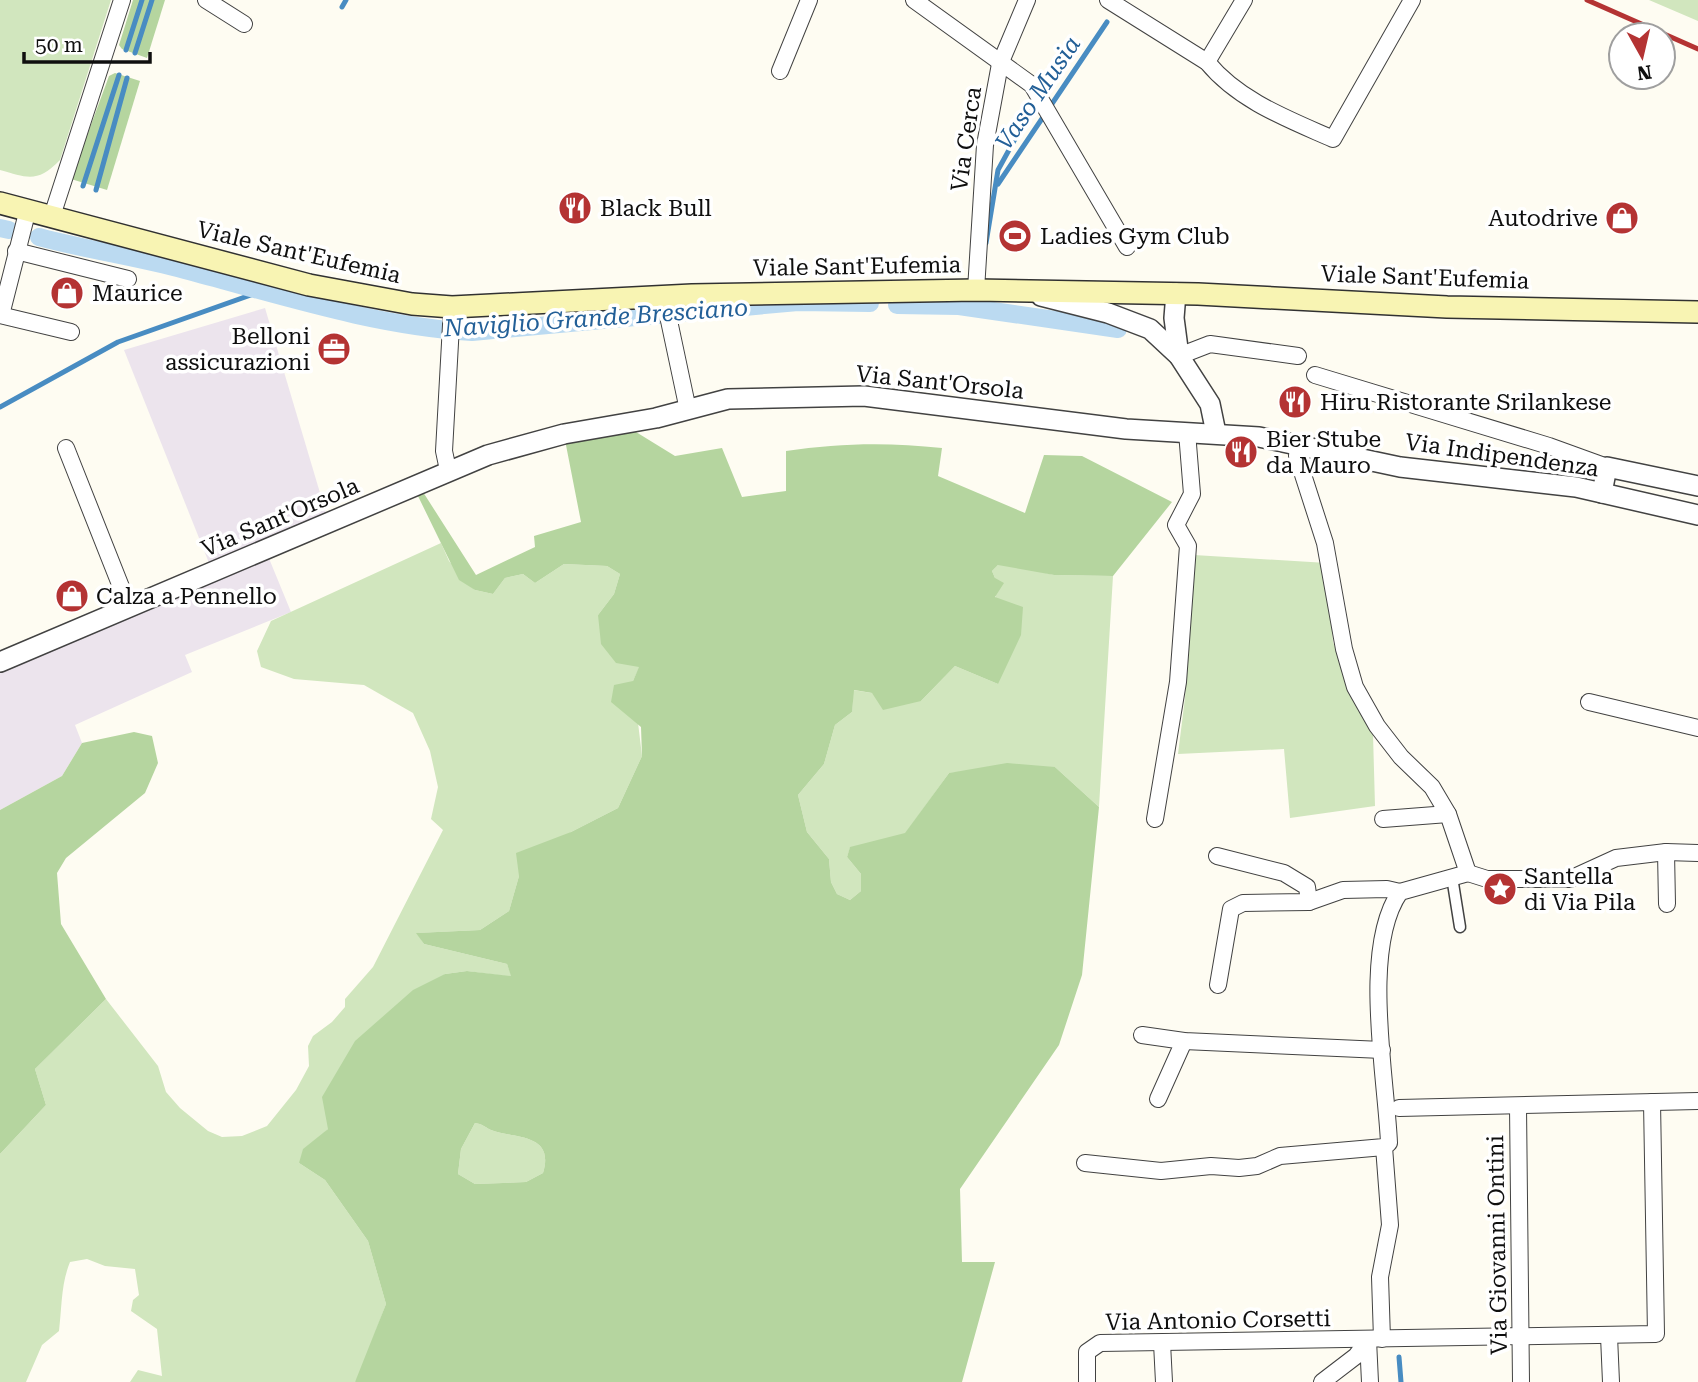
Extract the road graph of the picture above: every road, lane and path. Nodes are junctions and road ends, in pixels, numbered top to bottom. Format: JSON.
{"nodes":[{"id":1,"x":122,"y":0,"type":"edge"},
{"id":2,"x":206,"y":0,"type":"edge"},
{"id":3,"x":809,"y":0,"type":"edge"},
{"id":4,"x":914,"y":0,"type":"edge"},
{"id":5,"x":1027,"y":0,"type":"edge"},
{"id":6,"x":1108,"y":0,"type":"edge"},
{"id":7,"x":1244,"y":0,"type":"edge"},
{"id":8,"x":1412,"y":0,"type":"edge"},
{"id":9,"x":244,"y":24,"type":"dead end"},
{"id":10,"x":1207,"y":62,"type":"junction"},
{"id":11,"x":1000,"y":64,"type":"junction"},
{"id":12,"x":780,"y":71,"type":"dead end"},
{"id":13,"x":0,"y":203,"type":"edge"},
{"id":14,"x":28,"y":209,"type":"junction"},
{"id":15,"x":52,"y":216,"type":"junction"},
{"id":16,"x":1127,"y":247,"type":"dead end"},
{"id":17,"x":16,"y":251,"type":"junction"},
{"id":18,"x":128,"y":279,"type":"dead end"},
{"id":19,"x":976,"y":290,"type":"junction"},
{"id":20,"x":1028,"y":292,"type":"junction"},
{"id":21,"x":1176,"y":293,"type":"junction"},
{"id":22,"x":665,"y":303,"type":"junction"},
{"id":23,"x":1698,"y":312,"type":"edge"},
{"id":24,"x":452,"y":313,"type":"junction"},
{"id":25,"x":0,"y":315,"type":"edge"},
{"id":26,"x":71,"y":332,"type":"dead end"},
{"id":27,"x":1179,"y":356,"type":"junction"},
{"id":28,"x":1298,"y":356,"type":"dead end"},
{"id":29,"x":1315,"y":375,"type":"dead end"},
{"id":30,"x":688,"y":410,"type":"junction"},
{"id":31,"x":1187,"y":432,"type":"junction"},
{"id":32,"x":1216,"y":433,"type":"junction"},
{"id":33,"x":1298,"y":445,"type":"junction"},
{"id":34,"x":66,"y":448,"type":"dead end"},
{"id":35,"x":1607,"y":467,"type":"junction"},
{"id":36,"x":448,"y":470,"type":"junction"},
{"id":37,"x":1698,"y":486,"type":"edge"},
{"id":38,"x":1602,"y":493,"type":"junction"},
{"id":39,"x":1698,"y":515,"type":"edge"},
{"id":40,"x":129,"y":607,"type":"junction"},
{"id":41,"x":0,"y":662,"type":"edge"},
{"id":42,"x":1589,"y":702,"type":"dead end"},
{"id":43,"x":1698,"y":728,"type":"edge"},
{"id":44,"x":1448,"y":814,"type":"junction"},
{"id":45,"x":1156,"y":819,"type":"dead end"},
{"id":46,"x":1383,"y":819,"type":"dead end"},
{"id":47,"x":1666,"y":852,"type":"junction"},
{"id":48,"x":1698,"y":853,"type":"edge"},
{"id":49,"x":1217,"y":856,"type":"dead end"},
{"id":50,"x":1460,"y":875,"type":"junction"},
{"id":51,"x":1400,"y":892,"type":"junction"},
{"id":52,"x":1309,"y":902,"type":"junction"},
{"id":53,"x":1667,"y":904,"type":"dead end"},
{"id":54,"x":1461,"y":927,"type":"dead end"},
{"id":55,"x":1218,"y":985,"type":"dead end"},
{"id":56,"x":1142,"y":1035,"type":"dead end"},
{"id":57,"x":1184,"y":1041,"type":"junction"},
{"id":58,"x":1382,"y":1050,"type":"junction"},
{"id":59,"x":1158,"y":1099,"type":"dead end"},
{"id":60,"x":1698,"y":1101,"type":"edge"},
{"id":61,"x":1652,"y":1102,"type":"junction"},
{"id":62,"x":1518,"y":1107,"type":"junction"},
{"id":63,"x":1399,"y":1108,"type":"dead end"},
{"id":64,"x":1384,"y":1147,"type":"junction"},
{"id":65,"x":1085,"y":1163,"type":"dead end"},
{"id":66,"x":1520,"y":1336,"type":"junction"},
{"id":67,"x":1609,"y":1336,"type":"junction"},
{"id":68,"x":1375,"y":1339,"type":"junction"},
{"id":69,"x":1162,"y":1343,"type":"junction"},
{"id":70,"x":1087,"y":1382,"type":"edge"},
{"id":71,"x":1164,"y":1382,"type":"edge"},
{"id":72,"x":1322,"y":1382,"type":"edge"},
{"id":73,"x":1370,"y":1382,"type":"edge"},
{"id":74,"x":1521,"y":1382,"type":"edge"},
{"id":75,"x":1611,"y":1382,"type":"edge"}],
"edges":[{"from":1,"to":15,"type":"street"},
{"from":2,"to":9,"type":"street"},
{"from":3,"to":12,"type":"street"},
{"from":4,"to":11,"type":"street"},
{"from":5,"to":11,"type":"street","name":"Via Cerca"},
{"from":6,"to":10,"type":"street"},
{"from":7,"to":10,"type":"street"},
{"from":8,"to":10,"type":"street"},
{"from":11,"to":16,"type":"street"},
{"from":11,"to":19,"type":"street","name":"Via Cerca"},
{"from":13,"to":14,"type":"main road","name":"Viale Sant'Eufemia"},
{"from":14,"to":15,"type":"main road","name":"Viale Sant'Eufemia"},
{"from":14,"to":17,"type":"street"},
{"from":15,"to":24,"type":"main road","name":"Viale Sant'Eufemia"},
{"from":17,"to":18,"type":"street"},
{"from":17,"to":25,"type":"street"},
{"from":19,"to":20,"type":"main road","name":"Viale Sant'Eufemia"},
{"from":19,"to":22,"type":"main road","name":"Viale Sant'Eufemia"},
{"from":20,"to":21,"type":"main road","name":"Viale Sant'Eufemia"},
{"from":20,"to":27,"type":"street"},
{"from":21,"to":23,"type":"main road","name":"Viale Sant'Eufemia"},
{"from":21,"to":27,"type":"street"},
{"from":22,"to":24,"type":"main road","name":"Viale Sant'Eufemia"},
{"from":22,"to":30,"type":"street"},
{"from":24,"to":36,"type":"street"},
{"from":25,"to":26,"type":"street"},
{"from":27,"to":28,"type":"street"},
{"from":27,"to":32,"type":"street"},
{"from":29,"to":35,"type":"street"},
{"from":30,"to":31,"type":"street","name":"Via Sant'Orsola"},
{"from":30,"to":36,"type":"street","name":"Via Sant'Orsola"},
{"from":31,"to":32,"type":"street","name":"Via Indipendenza"},
{"from":31,"to":45,"type":"street"},
{"from":32,"to":33,"type":"street","name":"Via Indipendenza"},
{"from":33,"to":38,"type":"street","name":"Via Indipendenza"},
{"from":33,"to":44,"type":"street"},
{"from":34,"to":40,"type":"street"},
{"from":35,"to":37,"type":"street"},
{"from":35,"to":38,"type":"street"},
{"from":36,"to":40,"type":"street","name":"Via Sant'Orsola"},
{"from":38,"to":39,"type":"street","name":"Via Indipendenza"},
{"from":40,"to":41,"type":"street","name":"Via Sant'Orsola"},
{"from":42,"to":43,"type":"street"},
{"from":44,"to":46,"type":"street"},
{"from":44,"to":50,"type":"street"},
{"from":47,"to":48,"type":"street"},
{"from":47,"to":50,"type":"street"},
{"from":47,"to":53,"type":"street"},
{"from":49,"to":52,"type":"street"},
{"from":50,"to":51,"type":"street"},
{"from":50,"to":54,"type":"street"},
{"from":51,"to":52,"type":"street"},
{"from":51,"to":58,"type":"street"},
{"from":52,"to":55,"type":"street"},
{"from":56,"to":57,"type":"street"},
{"from":57,"to":58,"type":"street"},
{"from":57,"to":59,"type":"street"},
{"from":58,"to":64,"type":"street"},
{"from":60,"to":61,"type":"street"},
{"from":61,"to":62,"type":"street"},
{"from":61,"to":67,"type":"street","name":"Via Antonio Corsetti"},
{"from":62,"to":63,"type":"street"},
{"from":62,"to":66,"type":"street","name":"Via Giovanni Ontini"},
{"from":64,"to":65,"type":"street"},
{"from":64,"to":68,"type":"street"},
{"from":66,"to":67,"type":"street","name":"Via Antonio Corsetti"},
{"from":66,"to":68,"type":"street","name":"Via Antonio Corsetti"},
{"from":66,"to":74,"type":"street","name":"Via Giovanni Ontini"},
{"from":67,"to":75,"type":"street"},
{"from":68,"to":69,"type":"street","name":"Via Antonio Corsetti"},
{"from":68,"to":72,"type":"street"},
{"from":68,"to":73,"type":"street"},
{"from":69,"to":70,"type":"street","name":"Via Antonio Corsetti"},
{"from":69,"to":71,"type":"street"}]}
